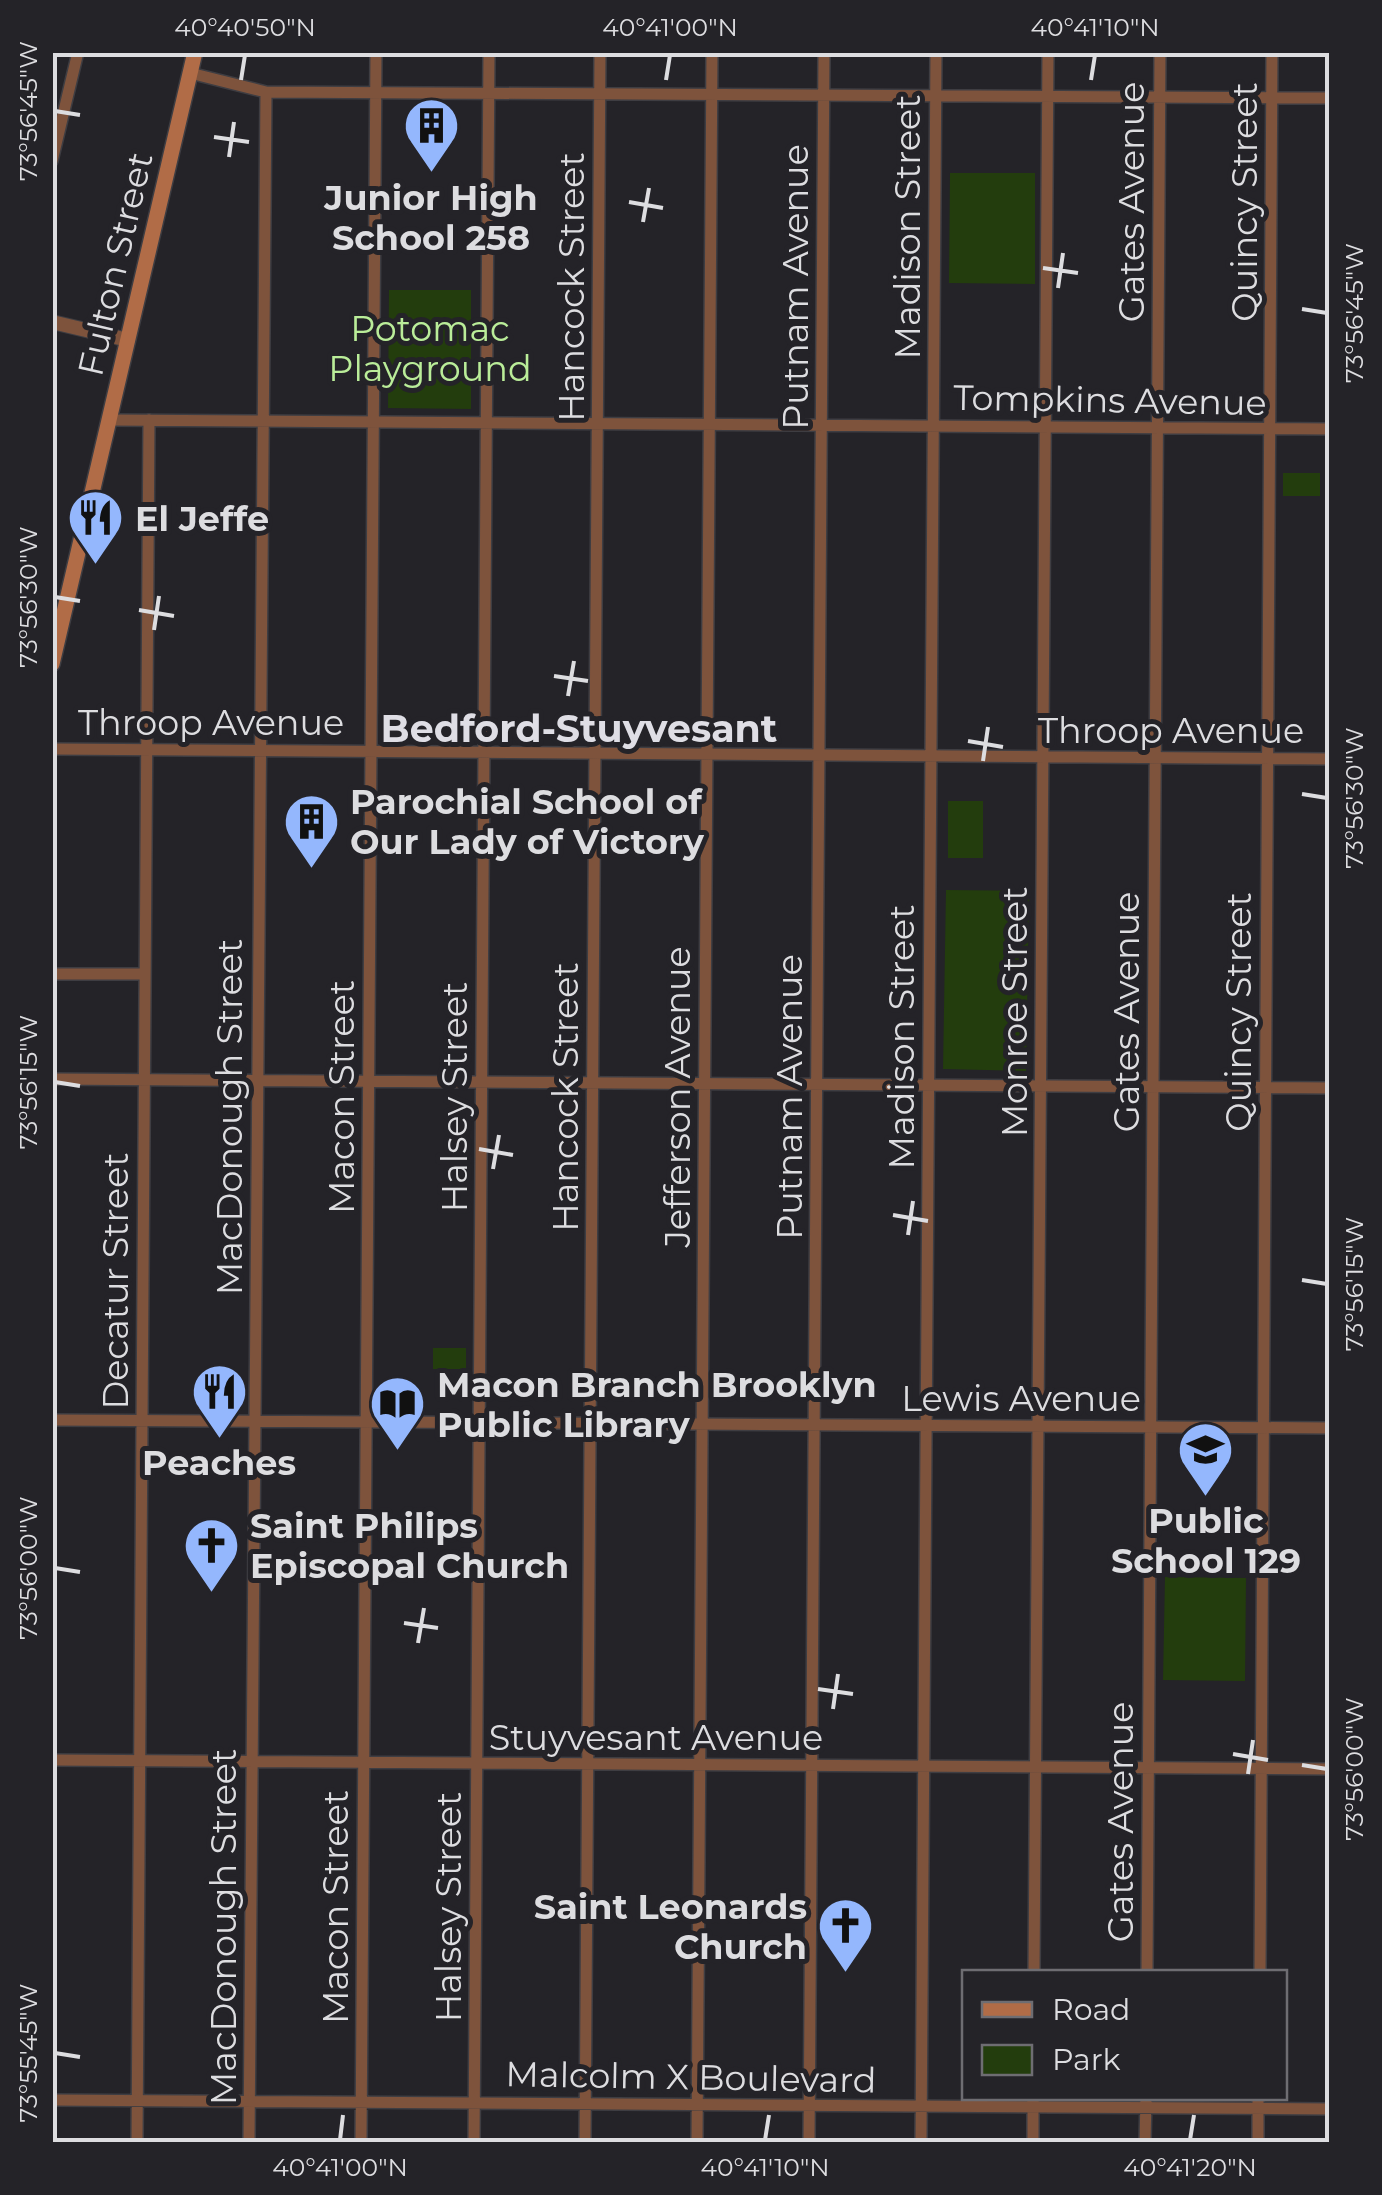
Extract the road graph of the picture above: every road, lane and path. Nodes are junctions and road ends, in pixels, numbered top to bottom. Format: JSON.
{"nodes":[{"id":1,"x":78,"y":52,"type":"edge"},
{"id":2,"x":194,"y":52,"type":"edge"},
{"id":3,"x":376,"y":52,"type":"edge"},
{"id":4,"x":489,"y":52,"type":"edge"},
{"id":5,"x":600,"y":52,"type":"edge"},
{"id":6,"x":712,"y":52,"type":"edge"},
{"id":7,"x":824,"y":52,"type":"edge"},
{"id":8,"x":936,"y":52,"type":"edge"},
{"id":9,"x":1048,"y":52,"type":"edge"},
{"id":10,"x":1160,"y":52,"type":"edge"},
{"id":11,"x":1272,"y":52,"type":"edge"},
{"id":12,"x":190,"y":73,"type":"junction"},
{"id":13,"x":266,"y":92,"type":"junction"},
{"id":14,"x":376,"y":92,"type":"junction"},
{"id":15,"x":488,"y":92,"type":"junction"},
{"id":16,"x":600,"y":94,"type":"junction"},
{"id":17,"x":712,"y":94,"type":"junction"},
{"id":18,"x":824,"y":95,"type":"junction"},
{"id":19,"x":936,"y":96,"type":"junction"},
{"id":20,"x":1048,"y":96,"type":"junction"},
{"id":21,"x":1160,"y":97,"type":"junction"},
{"id":22,"x":1272,"y":98,"type":"junction"},
{"id":23,"x":1330,"y":98,"type":"edge"},
{"id":24,"x":52,"y":162,"type":"edge"},
{"id":25,"x":52,"y":322,"type":"edge"},
{"id":26,"x":128,"y":340,"type":"junction"},
{"id":27,"x":109,"y":420,"type":"junction"},
{"id":28,"x":149,"y":420,"type":"junction"},
{"id":29,"x":261,"y":422,"type":"junction"},
{"id":30,"x":374,"y":422,"type":"junction"},
{"id":31,"x":486,"y":423,"type":"junction"},
{"id":32,"x":597,"y":424,"type":"junction"},
{"id":33,"x":709,"y":424,"type":"junction"},
{"id":34,"x":821,"y":425,"type":"junction"},
{"id":35,"x":933,"y":426,"type":"junction"},
{"id":36,"x":1045,"y":426,"type":"junction"},
{"id":37,"x":1157,"y":427,"type":"junction"},
{"id":38,"x":1270,"y":429,"type":"junction"},
{"id":39,"x":1330,"y":429,"type":"edge"},
{"id":40,"x":54,"y":655,"type":"edge"},
{"id":41,"x":52,"y":749,"type":"edge"},
{"id":42,"x":146,"y":750,"type":"junction"},
{"id":43,"x":259,"y":750,"type":"junction"},
{"id":44,"x":370,"y":751,"type":"junction"},
{"id":45,"x":484,"y":752,"type":"junction"},
{"id":46,"x":595,"y":753,"type":"junction"},
{"id":47,"x":707,"y":754,"type":"junction"},
{"id":48,"x":819,"y":754,"type":"junction"},
{"id":49,"x":931,"y":756,"type":"junction"},
{"id":50,"x":1043,"y":756,"type":"junction"},
{"id":51,"x":1154,"y":757,"type":"junction"},
{"id":52,"x":1267,"y":758,"type":"junction"},
{"id":53,"x":1330,"y":758,"type":"edge"},
{"id":54,"x":52,"y":974,"type":"edge"},
{"id":55,"x":145,"y":974,"type":"junction"},
{"id":56,"x":52,"y":1079,"type":"edge"},
{"id":57,"x":144,"y":1079,"type":"junction"},
{"id":58,"x":256,"y":1081,"type":"junction"},
{"id":59,"x":369,"y":1082,"type":"junction"},
{"id":60,"x":482,"y":1082,"type":"junction"},
{"id":61,"x":592,"y":1084,"type":"junction"},
{"id":62,"x":705,"y":1084,"type":"junction"},
{"id":63,"x":816,"y":1085,"type":"junction"},
{"id":64,"x":928,"y":1086,"type":"junction"},
{"id":65,"x":1042,"y":1086,"type":"junction"},
{"id":66,"x":1153,"y":1087,"type":"junction"},
{"id":67,"x":1264,"y":1088,"type":"junction"},
{"id":68,"x":1330,"y":1088,"type":"edge"},
{"id":69,"x":52,"y":1420,"type":"edge"},
{"id":70,"x":142,"y":1420,"type":"junction"},
{"id":71,"x":254,"y":1421,"type":"junction"},
{"id":72,"x":366,"y":1422,"type":"junction"},
{"id":73,"x":480,"y":1422,"type":"junction"},
{"id":74,"x":590,"y":1423,"type":"junction"},
{"id":75,"x":702,"y":1424,"type":"junction"},
{"id":76,"x":814,"y":1425,"type":"junction"},
{"id":77,"x":926,"y":1426,"type":"junction"},
{"id":78,"x":1038,"y":1426,"type":"junction"},
{"id":79,"x":1150,"y":1427,"type":"junction"},
{"id":80,"x":1262,"y":1428,"type":"junction"},
{"id":81,"x":1330,"y":1428,"type":"edge"},
{"id":82,"x":52,"y":1760,"type":"edge"},
{"id":83,"x":140,"y":1760,"type":"junction"},
{"id":84,"x":252,"y":1761,"type":"junction"},
{"id":85,"x":364,"y":1762,"type":"junction"},
{"id":86,"x":477,"y":1762,"type":"junction"},
{"id":87,"x":588,"y":1763,"type":"junction"},
{"id":88,"x":700,"y":1764,"type":"junction"},
{"id":89,"x":812,"y":1766,"type":"junction"},
{"id":90,"x":924,"y":1766,"type":"junction"},
{"id":91,"x":1036,"y":1767,"type":"junction"},
{"id":92,"x":1148,"y":1768,"type":"junction"},
{"id":93,"x":1260,"y":1768,"type":"junction"},
{"id":94,"x":1330,"y":1768,"type":"edge"},
{"id":95,"x":1034,"y":1970,"type":"edge"},
{"id":96,"x":1146,"y":1970,"type":"edge"},
{"id":97,"x":1260,"y":1970,"type":"edge"},
{"id":98,"x":52,"y":2100,"type":"edge"},
{"id":99,"x":137,"y":2101,"type":"junction"},
{"id":100,"x":249,"y":2102,"type":"junction"},
{"id":101,"x":362,"y":2102,"type":"junction"},
{"id":102,"x":474,"y":2102,"type":"junction"},
{"id":103,"x":1033,"y":2102,"type":"edge"},
{"id":104,"x":1146,"y":2103,"type":"edge"},
{"id":105,"x":1258,"y":2103,"type":"edge"},
{"id":106,"x":585,"y":2104,"type":"junction"},
{"id":107,"x":809,"y":2104,"type":"junction"},
{"id":108,"x":697,"y":2105,"type":"junction"},
{"id":109,"x":921,"y":2106,"type":"junction"},
{"id":110,"x":1330,"y":2109,"type":"edge"},
{"id":111,"x":137,"y":2142,"type":"edge"},
{"id":112,"x":249,"y":2142,"type":"edge"},
{"id":113,"x":361,"y":2142,"type":"edge"},
{"id":114,"x":474,"y":2142,"type":"edge"},
{"id":115,"x":585,"y":2142,"type":"edge"},
{"id":116,"x":697,"y":2142,"type":"edge"},
{"id":117,"x":809,"y":2142,"type":"edge"},
{"id":118,"x":921,"y":2142,"type":"edge"},
{"id":119,"x":1033,"y":2142,"type":"edge"},
{"id":120,"x":1145,"y":2142,"type":"edge"},
{"id":121,"x":1258,"y":2142,"type":"edge"}],
"edges":[{"from":1,"to":24,"type":"street"},
{"from":2,"to":12,"type":"main road","name":"Fulton Street"},
{"from":3,"to":14,"type":"street","name":"Macon Street"},
{"from":4,"to":15,"type":"street","name":"Halsey Street"},
{"from":5,"to":16,"type":"street","name":"Hancock Street"},
{"from":6,"to":17,"type":"street","name":"Jefferson Avenue"},
{"from":7,"to":18,"type":"street","name":"Putnam Avenue"},
{"from":8,"to":19,"type":"street","name":"Madison Street"},
{"from":9,"to":20,"type":"street","name":"Monroe Street"},
{"from":10,"to":21,"type":"street","name":"Gates Avenue"},
{"from":11,"to":22,"type":"street","name":"Quincy Street"},
{"from":12,"to":13,"type":"street"},
{"from":12,"to":26,"type":"main road","name":"Fulton Street"},
{"from":13,"to":14,"type":"street"},
{"from":13,"to":29,"type":"street","name":"MacDonough Street"},
{"from":14,"to":15,"type":"street"},
{"from":14,"to":30,"type":"street","name":"Macon Street"},
{"from":15,"to":16,"type":"street"},
{"from":15,"to":31,"type":"street","name":"Halsey Street"},
{"from":16,"to":17,"type":"street"},
{"from":16,"to":32,"type":"street","name":"Hancock Street"},
{"from":17,"to":18,"type":"street"},
{"from":17,"to":33,"type":"street","name":"Jefferson Avenue"},
{"from":18,"to":19,"type":"street"},
{"from":18,"to":34,"type":"street","name":"Putnam Avenue"},
{"from":19,"to":20,"type":"street"},
{"from":19,"to":35,"type":"street","name":"Madison Street"},
{"from":20,"to":21,"type":"street"},
{"from":20,"to":36,"type":"street","name":"Monroe Street"},
{"from":21,"to":22,"type":"street"},
{"from":21,"to":37,"type":"street","name":"Gates Avenue"},
{"from":22,"to":23,"type":"street"},
{"from":22,"to":38,"type":"street","name":"Quincy Street"},
{"from":25,"to":26,"type":"street"},
{"from":26,"to":27,"type":"main road","name":"Fulton Street"},
{"from":27,"to":28,"type":"street","name":"Tompkins Avenue"},
{"from":27,"to":40,"type":"main road","name":"Fulton Street"},
{"from":28,"to":29,"type":"street","name":"Tompkins Avenue"},
{"from":28,"to":42,"type":"street","name":"Decatur Street"},
{"from":29,"to":30,"type":"street","name":"Tompkins Avenue"},
{"from":29,"to":43,"type":"street","name":"MacDonough Street"},
{"from":30,"to":31,"type":"street","name":"Tompkins Avenue"},
{"from":30,"to":44,"type":"street","name":"Macon Street"},
{"from":31,"to":32,"type":"street","name":"Tompkins Avenue"},
{"from":31,"to":45,"type":"street","name":"Halsey Street"},
{"from":32,"to":33,"type":"street","name":"Tompkins Avenue"},
{"from":32,"to":46,"type":"street","name":"Hancock Street"},
{"from":33,"to":34,"type":"street","name":"Tompkins Avenue"},
{"from":33,"to":47,"type":"street","name":"Jefferson Avenue"},
{"from":34,"to":35,"type":"street","name":"Tompkins Avenue"},
{"from":34,"to":48,"type":"street","name":"Putnam Avenue"},
{"from":35,"to":36,"type":"street","name":"Tompkins Avenue"},
{"from":35,"to":49,"type":"street","name":"Madison Street"},
{"from":36,"to":37,"type":"street","name":"Tompkins Avenue"},
{"from":36,"to":50,"type":"street","name":"Monroe Street"},
{"from":37,"to":38,"type":"street","name":"Tompkins Avenue"},
{"from":37,"to":51,"type":"street","name":"Gates Avenue"},
{"from":38,"to":39,"type":"street","name":"Tompkins Avenue"},
{"from":38,"to":52,"type":"street","name":"Quincy Street"},
{"from":41,"to":42,"type":"street","name":"Throop Avenue"},
{"from":42,"to":43,"type":"street","name":"Throop Avenue"},
{"from":42,"to":55,"type":"street","name":"Decatur Street"},
{"from":43,"to":44,"type":"street","name":"Throop Avenue"},
{"from":43,"to":58,"type":"street","name":"MacDonough Street"},
{"from":44,"to":45,"type":"street","name":"Throop Avenue"},
{"from":44,"to":59,"type":"street","name":"Macon Street"},
{"from":45,"to":46,"type":"street","name":"Throop Avenue"},
{"from":45,"to":60,"type":"street","name":"Halsey Street"},
{"from":46,"to":47,"type":"street","name":"Throop Avenue"},
{"from":46,"to":61,"type":"street","name":"Hancock Street"},
{"from":47,"to":48,"type":"street","name":"Throop Avenue"},
{"from":47,"to":62,"type":"street","name":"Jefferson Avenue"},
{"from":48,"to":49,"type":"street","name":"Throop Avenue"},
{"from":48,"to":63,"type":"street","name":"Putnam Avenue"},
{"from":49,"to":50,"type":"street","name":"Throop Avenue"},
{"from":49,"to":64,"type":"street","name":"Madison Street"},
{"from":50,"to":51,"type":"street","name":"Throop Avenue"},
{"from":50,"to":65,"type":"street","name":"Monroe Street"},
{"from":51,"to":52,"type":"street","name":"Throop Avenue"},
{"from":51,"to":66,"type":"street","name":"Gates Avenue"},
{"from":52,"to":53,"type":"street","name":"Throop Avenue"},
{"from":52,"to":67,"type":"street","name":"Quincy Street"},
{"from":54,"to":55,"type":"street"},
{"from":55,"to":57,"type":"street","name":"Decatur Street"},
{"from":56,"to":57,"type":"street"},
{"from":57,"to":58,"type":"street"},
{"from":57,"to":70,"type":"street","name":"Decatur Street"},
{"from":58,"to":59,"type":"street"},
{"from":58,"to":71,"type":"street","name":"MacDonough Street"},
{"from":59,"to":60,"type":"street"},
{"from":59,"to":72,"type":"street","name":"Macon Street"},
{"from":60,"to":61,"type":"street"},
{"from":60,"to":73,"type":"street","name":"Halsey Street"},
{"from":61,"to":62,"type":"street"},
{"from":61,"to":74,"type":"street","name":"Hancock Street"},
{"from":62,"to":63,"type":"street"},
{"from":62,"to":75,"type":"street","name":"Jefferson Avenue"},
{"from":63,"to":64,"type":"street"},
{"from":63,"to":76,"type":"street","name":"Putnam Avenue"},
{"from":64,"to":65,"type":"street"},
{"from":64,"to":77,"type":"street","name":"Madison Street"},
{"from":65,"to":66,"type":"street"},
{"from":65,"to":78,"type":"street","name":"Monroe Street"},
{"from":66,"to":67,"type":"street"},
{"from":66,"to":79,"type":"street","name":"Gates Avenue"},
{"from":67,"to":68,"type":"street"},
{"from":67,"to":80,"type":"street","name":"Quincy Street"},
{"from":69,"to":70,"type":"street","name":"Lewis Avenue"},
{"from":70,"to":71,"type":"street","name":"Lewis Avenue"},
{"from":70,"to":83,"type":"street","name":"Decatur Street"},
{"from":71,"to":72,"type":"street","name":"Lewis Avenue"},
{"from":71,"to":84,"type":"street","name":"MacDonough Street"},
{"from":72,"to":73,"type":"street","name":"Lewis Avenue"},
{"from":72,"to":85,"type":"street","name":"Macon Street"},
{"from":73,"to":74,"type":"street","name":"Lewis Avenue"},
{"from":73,"to":86,"type":"street","name":"Halsey Street"},
{"from":74,"to":75,"type":"street","name":"Lewis Avenue"},
{"from":74,"to":87,"type":"street","name":"Hancock Street"},
{"from":75,"to":76,"type":"street","name":"Lewis Avenue"},
{"from":75,"to":88,"type":"street","name":"Jefferson Avenue"},
{"from":76,"to":77,"type":"street","name":"Lewis Avenue"},
{"from":76,"to":89,"type":"street","name":"Putnam Avenue"},
{"from":77,"to":78,"type":"street","name":"Lewis Avenue"},
{"from":77,"to":90,"type":"street","name":"Madison Street"},
{"from":78,"to":79,"type":"street","name":"Lewis Avenue"},
{"from":78,"to":91,"type":"street","name":"Monroe Street"},
{"from":79,"to":80,"type":"street","name":"Lewis Avenue"},
{"from":79,"to":92,"type":"street","name":"Gates Avenue"},
{"from":80,"to":81,"type":"street","name":"Lewis Avenue"},
{"from":80,"to":93,"type":"street","name":"Quincy Street"},
{"from":82,"to":83,"type":"street","name":"Stuyvesant Avenue"},
{"from":83,"to":84,"type":"street","name":"Stuyvesant Avenue"},
{"from":83,"to":99,"type":"street","name":"Decatur Street"},
{"from":84,"to":85,"type":"street","name":"Stuyvesant Avenue"},
{"from":84,"to":100,"type":"street","name":"MacDonough Street"},
{"from":85,"to":86,"type":"street","name":"Stuyvesant Avenue"},
{"from":85,"to":101,"type":"street","name":"Macon Street"},
{"from":86,"to":87,"type":"street","name":"Stuyvesant Avenue"},
{"from":86,"to":102,"type":"street","name":"Halsey Street"},
{"from":87,"to":88,"type":"street","name":"Stuyvesant Avenue"},
{"from":87,"to":106,"type":"street","name":"Hancock Street"},
{"from":88,"to":89,"type":"street","name":"Stuyvesant Avenue"},
{"from":88,"to":108,"type":"street","name":"Jefferson Avenue"},
{"from":89,"to":90,"type":"street","name":"Stuyvesant Avenue"},
{"from":89,"to":107,"type":"street","name":"Putnam Avenue"},
{"from":90,"to":91,"type":"street","name":"Stuyvesant Avenue"},
{"from":90,"to":109,"type":"street","name":"Madison Street"},
{"from":91,"to":92,"type":"street","name":"Stuyvesant Avenue"},
{"from":91,"to":95,"type":"street","name":"Monroe Street"},
{"from":92,"to":93,"type":"street","name":"Stuyvesant Avenue"},
{"from":92,"to":96,"type":"street","name":"Gates Avenue"},
{"from":93,"to":94,"type":"street","name":"Stuyvesant Avenue"},
{"from":93,"to":97,"type":"street","name":"Quincy Street"},
{"from":98,"to":99,"type":"street","name":"Malcolm X Boulevard"},
{"from":99,"to":100,"type":"street","name":"Malcolm X Boulevard"},
{"from":99,"to":111,"type":"street","name":"Decatur Street"},
{"from":100,"to":101,"type":"street","name":"Malcolm X Boulevard"},
{"from":100,"to":112,"type":"street","name":"MacDonough Street"},
{"from":101,"to":102,"type":"street","name":"Malcolm X Boulevard"},
{"from":101,"to":113,"type":"street","name":"Macon Street"},
{"from":102,"to":106,"type":"street","name":"Malcolm X Boulevard"},
{"from":102,"to":114,"type":"street","name":"Halsey Street"},
{"from":103,"to":104,"type":"street","name":"Malcolm X Boulevard"},
{"from":103,"to":109,"type":"street","name":"Malcolm X Boulevard"},
{"from":103,"to":119,"type":"street"},
{"from":104,"to":105,"type":"street","name":"Malcolm X Boulevard"},
{"from":104,"to":120,"type":"street"},
{"from":105,"to":110,"type":"street","name":"Malcolm X Boulevard"},
{"from":105,"to":121,"type":"street"},
{"from":106,"to":108,"type":"street","name":"Malcolm X Boulevard"},
{"from":106,"to":115,"type":"street","name":"Hancock Street"},
{"from":107,"to":108,"type":"street","name":"Malcolm X Boulevard"},
{"from":107,"to":109,"type":"street","name":"Malcolm X Boulevard"},
{"from":107,"to":117,"type":"street","name":"Putnam Avenue"},
{"from":108,"to":116,"type":"street","name":"Jefferson Avenue"},
{"from":109,"to":118,"type":"street","name":"Madison Street"}]}
